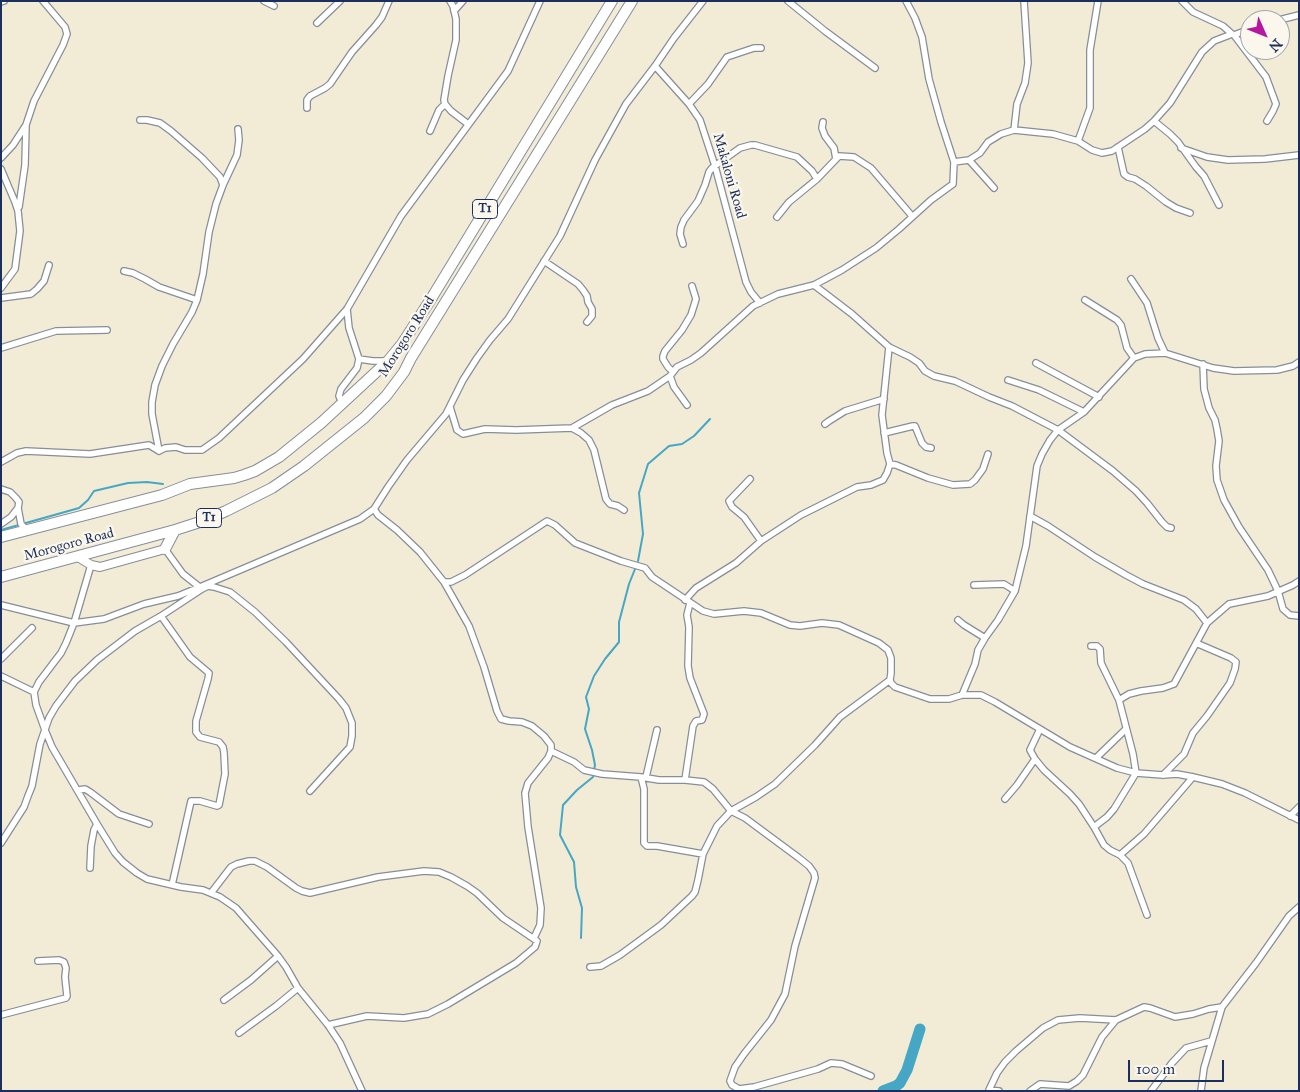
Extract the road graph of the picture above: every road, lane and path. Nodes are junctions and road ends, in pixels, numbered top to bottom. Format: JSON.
{"nodes":[{"id":1,"x":43,"y":1,"type":"edge"},
{"id":2,"x":264,"y":1,"type":"edge"},
{"id":3,"x":340,"y":1,"type":"edge"},
{"id":4,"x":389,"y":1,"type":"edge"},
{"id":5,"x":450,"y":1,"type":"edge"},
{"id":6,"x":463,"y":1,"type":"edge"},
{"id":7,"x":540,"y":1,"type":"edge"},
{"id":8,"x":612,"y":1,"type":"edge"},
{"id":9,"x":632,"y":1,"type":"edge"},
{"id":10,"x":708,"y":1,"type":"edge"},
{"id":11,"x":788,"y":1,"type":"edge"},
{"id":12,"x":906,"y":1,"type":"edge"},
{"id":13,"x":1024,"y":1,"type":"edge"},
{"id":14,"x":1098,"y":1,"type":"edge"},
{"id":15,"x":1182,"y":1,"type":"edge"},
{"id":16,"x":702,"y":4,"type":"edge"},
{"id":17,"x":274,"y":6,"type":"dead end"},
{"id":18,"x":454,"y":11,"type":"junction"},
{"id":19,"x":317,"y":23,"type":"dead end"},
{"id":20,"x":1240,"y":33,"type":"edge"},
{"id":21,"x":1233,"y":35,"type":"junction"},
{"id":22,"x":761,"y":48,"type":"dead end"},
{"id":23,"x":654,"y":66,"type":"junction"},
{"id":24,"x":875,"y":68,"type":"dead end"},
{"id":25,"x":445,"y":104,"type":"junction"},
{"id":26,"x":689,"y":104,"type":"junction"},
{"id":27,"x":307,"y":108,"type":"dead end"},
{"id":28,"x":140,"y":120,"type":"dead end"},
{"id":29,"x":1154,"y":121,"type":"junction"},
{"id":30,"x":1267,"y":121,"type":"dead end"},
{"id":31,"x":823,"y":122,"type":"dead end"},
{"id":32,"x":468,"y":124,"type":"junction"},
{"id":33,"x":26,"y":125,"type":"junction"},
{"id":34,"x":238,"y":129,"type":"dead end"},
{"id":35,"x":1014,"y":130,"type":"junction"},
{"id":36,"x":430,"y":131,"type":"dead end"},
{"id":37,"x":1078,"y":141,"type":"junction"},
{"id":38,"x":1118,"y":147,"type":"junction"},
{"id":39,"x":1182,"y":148,"type":"junction"},
{"id":40,"x":1299,"y":155,"type":"edge"},
{"id":41,"x":1,"y":158,"type":"edge"},
{"id":42,"x":836,"y":160,"type":"junction"},
{"id":43,"x":969,"y":160,"type":"junction"},
{"id":44,"x":954,"y":162,"type":"junction"},
{"id":45,"x":715,"y":166,"type":"junction"},
{"id":46,"x":1,"y":168,"type":"edge"},
{"id":47,"x":817,"y":179,"type":"junction"},
{"id":48,"x":223,"y":185,"type":"junction"},
{"id":49,"x":994,"y":188,"type":"dead end"},
{"id":50,"x":1219,"y":205,"type":"dead end"},
{"id":51,"x":18,"y":211,"type":"junction"},
{"id":52,"x":1190,"y":213,"type":"dead end"},
{"id":53,"x":912,"y":216,"type":"junction"},
{"id":54,"x":777,"y":217,"type":"dead end"},
{"id":55,"x":683,"y":244,"type":"dead end"},
{"id":56,"x":544,"y":261,"type":"junction"},
{"id":57,"x":49,"y":265,"type":"dead end"},
{"id":58,"x":124,"y":271,"type":"dead end"},
{"id":59,"x":1131,"y":279,"type":"dead end"},
{"id":60,"x":814,"y":285,"type":"junction"},
{"id":61,"x":692,"y":286,"type":"dead end"},
{"id":62,"x":1,"y":288,"type":"edge"},
{"id":63,"x":1,"y":298,"type":"edge"},
{"id":64,"x":197,"y":300,"type":"junction"},
{"id":65,"x":1085,"y":300,"type":"dead end"},
{"id":66,"x":760,"y":303,"type":"junction"},
{"id":67,"x":347,"y":309,"type":"junction"},
{"id":68,"x":587,"y":322,"type":"dead end"},
{"id":69,"x":107,"y":330,"type":"dead end"},
{"id":70,"x":889,"y":347,"type":"junction"},
{"id":71,"x":1,"y":348,"type":"edge"},
{"id":72,"x":1165,"y":353,"type":"junction"},
{"id":73,"x":1134,"y":358,"type":"junction"},
{"id":74,"x":359,"y":359,"type":"junction"},
{"id":75,"x":388,"y":361,"type":"junction"},
{"id":76,"x":1299,"y":362,"type":"edge"},
{"id":77,"x":1036,"y":363,"type":"dead end"},
{"id":78,"x":1203,"y":364,"type":"junction"},
{"id":79,"x":670,"y":376,"type":"junction"},
{"id":80,"x":1008,"y":380,"type":"dead end"},
{"id":81,"x":1099,"y":397,"type":"junction"},
{"id":82,"x":884,"y":399,"type":"junction"},
{"id":83,"x":342,"y":403,"type":"junction"},
{"id":84,"x":687,"y":404,"type":"dead end"},
{"id":85,"x":450,"y":407,"type":"junction"},
{"id":86,"x":1084,"y":412,"type":"junction"},
{"id":87,"x":825,"y":424,"type":"dead end"},
{"id":88,"x":572,"y":428,"type":"junction"},
{"id":89,"x":1058,"y":430,"type":"junction"},
{"id":90,"x":884,"y":433,"type":"junction"},
{"id":91,"x":931,"y":448,"type":"dead end"},
{"id":92,"x":159,"y":451,"type":"junction"},
{"id":93,"x":988,"y":454,"type":"dead end"},
{"id":94,"x":1,"y":462,"type":"edge"},
{"id":95,"x":890,"y":464,"type":"junction"},
{"id":96,"x":750,"y":478,"type":"dead end"},
{"id":97,"x":1,"y":489,"type":"edge"},
{"id":98,"x":18,"y":508,"type":"junction"},
{"id":99,"x":374,"y":509,"type":"junction"},
{"id":100,"x":624,"y":510,"type":"dead end"},
{"id":101,"x":1030,"y":516,"type":"junction"},
{"id":102,"x":1,"y":524,"type":"edge"},
{"id":103,"x":1171,"y":528,"type":"dead end"},
{"id":104,"x":27,"y":530,"type":"junction"},
{"id":105,"x":175,"y":530,"type":"junction"},
{"id":106,"x":1,"y":537,"type":"edge"},
{"id":107,"x":761,"y":541,"type":"junction"},
{"id":108,"x":165,"y":549,"type":"junction"},
{"id":109,"x":78,"y":557,"type":"junction"},
{"id":110,"x":91,"y":565,"type":"junction"},
{"id":111,"x":1,"y":577,"type":"edge"},
{"id":112,"x":1299,"y":581,"type":"edge"},
{"id":113,"x":444,"y":582,"type":"junction"},
{"id":114,"x":974,"y":585,"type":"dead end"},
{"id":115,"x":201,"y":588,"type":"junction"},
{"id":116,"x":1015,"y":591,"type":"junction"},
{"id":117,"x":1278,"y":591,"type":"junction"},
{"id":118,"x":687,"y":601,"type":"junction"},
{"id":119,"x":1,"y":605,"type":"edge"},
{"id":120,"x":161,"y":616,"type":"junction"},
{"id":121,"x":1299,"y":616,"type":"edge"},
{"id":122,"x":958,"y":620,"type":"dead end"},
{"id":123,"x":1207,"y":622,"type":"junction"},
{"id":124,"x":74,"y":623,"type":"junction"},
{"id":125,"x":32,"y":628,"type":"dead end"},
{"id":126,"x":985,"y":638,"type":"junction"},
{"id":127,"x":1196,"y":644,"type":"junction"},
{"id":128,"x":1091,"y":646,"type":"dead end"},
{"id":129,"x":1,"y":659,"type":"edge"},
{"id":130,"x":1,"y":676,"type":"edge"},
{"id":131,"x":890,"y":680,"type":"junction"},
{"id":132,"x":34,"y":692,"type":"junction"},
{"id":133,"x":962,"y":695,"type":"junction"},
{"id":134,"x":1119,"y":700,"type":"junction"},
{"id":135,"x":1040,"y":728,"type":"junction"},
{"id":136,"x":1126,"y":729,"type":"junction"},
{"id":137,"x":45,"y":730,"type":"junction"},
{"id":138,"x":657,"y":730,"type":"dead end"},
{"id":139,"x":551,"y":752,"type":"junction"},
{"id":140,"x":1096,"y":758,"type":"junction"},
{"id":141,"x":1036,"y":759,"type":"junction"},
{"id":142,"x":1136,"y":773,"type":"junction"},
{"id":143,"x":1163,"y":775,"type":"junction"},
{"id":144,"x":644,"y":777,"type":"junction"},
{"id":145,"x":1193,"y":777,"type":"junction"},
{"id":146,"x":685,"y":780,"type":"junction"},
{"id":147,"x":79,"y":790,"type":"junction"},
{"id":148,"x":310,"y":791,"type":"dead end"},
{"id":149,"x":1005,"y":799,"type":"dead end"},
{"id":150,"x":1299,"y":807,"type":"edge"},
{"id":151,"x":731,"y":811,"type":"junction"},
{"id":152,"x":1290,"y":816,"type":"junction"},
{"id":153,"x":1299,"y":820,"type":"edge"},
{"id":154,"x":97,"y":824,"type":"junction"},
{"id":155,"x":149,"y":824,"type":"dead end"},
{"id":156,"x":1094,"y":827,"type":"junction"},
{"id":157,"x":1,"y":843,"type":"edge"},
{"id":158,"x":703,"y":854,"type":"junction"},
{"id":159,"x":1120,"y":855,"type":"junction"},
{"id":160,"x":90,"y":868,"type":"dead end"},
{"id":161,"x":172,"y":885,"type":"junction"},
{"id":162,"x":210,"y":893,"type":"junction"},
{"id":163,"x":1299,"y":907,"type":"edge"},
{"id":164,"x":1147,"y":915,"type":"dead end"},
{"id":165,"x":534,"y":938,"type":"junction"},
{"id":166,"x":278,"y":956,"type":"junction"},
{"id":167,"x":38,"y":961,"type":"dead end"},
{"id":168,"x":590,"y":967,"type":"dead end"},
{"id":169,"x":298,"y":988,"type":"junction"},
{"id":170,"x":224,"y":1000,"type":"dead end"},
{"id":171,"x":1222,"y":1006,"type":"junction"},
{"id":172,"x":1,"y":1014,"type":"edge"},
{"id":173,"x":1116,"y":1020,"type":"junction"},
{"id":174,"x":328,"y":1025,"type":"junction"},
{"id":175,"x":239,"y":1032,"type":"dead end"},
{"id":176,"x":1211,"y":1041,"type":"junction"},
{"id":177,"x":871,"y":1076,"type":"dead end"},
{"id":178,"x":362,"y":1091,"type":"edge"},
{"id":179,"x":999,"y":1091,"type":"edge"},
{"id":180,"x":1030,"y":1091,"type":"edge"},
{"id":181,"x":1151,"y":1091,"type":"edge"},
{"id":182,"x":1201,"y":1091,"type":"edge"}],
"edges":[{"from":1,"to":33,"type":"street"},
{"from":2,"to":17,"type":"street"},
{"from":3,"to":19,"type":"street"},
{"from":4,"to":27,"type":"street"},
{"from":5,"to":18,"type":"street"},
{"from":6,"to":18,"type":"street"},
{"from":7,"to":32,"type":"street"},
{"from":8,"to":75,"type":"highway","name":"Morogoro Road","number":"T1"},
{"from":9,"to":105,"type":"highway","name":"Morogoro Road","number":"T1"},
{"from":10,"to":16,"type":"street"},
{"from":11,"to":24,"type":"street"},
{"from":12,"to":44,"type":"street"},
{"from":13,"to":35,"type":"street"},
{"from":14,"to":37,"type":"street"},
{"from":15,"to":21,"type":"street"},
{"from":16,"to":23,"type":"street"},
{"from":18,"to":25,"type":"street"},
{"from":20,"to":21,"type":"street"},
{"from":21,"to":29,"type":"street"},
{"from":21,"to":30,"type":"street"},
{"from":22,"to":26,"type":"street"},
{"from":23,"to":26,"type":"street","name":"Makaloni Road"},
{"from":23,"to":56,"type":"street"},
{"from":25,"to":32,"type":"street"},
{"from":25,"to":36,"type":"street"},
{"from":26,"to":45,"type":"street","name":"Makaloni Road"},
{"from":28,"to":48,"type":"street"},
{"from":29,"to":38,"type":"street"},
{"from":29,"to":39,"type":"street"},
{"from":31,"to":42,"type":"street"},
{"from":32,"to":67,"type":"street"},
{"from":33,"to":41,"type":"street"},
{"from":33,"to":51,"type":"street"},
{"from":34,"to":48,"type":"street"},
{"from":35,"to":37,"type":"street"},
{"from":35,"to":43,"type":"street"},
{"from":37,"to":38,"type":"street"},
{"from":38,"to":52,"type":"street"},
{"from":39,"to":40,"type":"street"},
{"from":39,"to":50,"type":"street"},
{"from":42,"to":47,"type":"street"},
{"from":42,"to":53,"type":"street"},
{"from":43,"to":44,"type":"street"},
{"from":43,"to":49,"type":"street"},
{"from":44,"to":53,"type":"street"},
{"from":45,"to":47,"type":"street"},
{"from":45,"to":55,"type":"street"},
{"from":45,"to":66,"type":"street","name":"Makaloni Road"},
{"from":46,"to":51,"type":"street"},
{"from":47,"to":54,"type":"street"},
{"from":48,"to":64,"type":"street"},
{"from":51,"to":62,"type":"street"},
{"from":53,"to":60,"type":"street"},
{"from":56,"to":68,"type":"street"},
{"from":56,"to":85,"type":"street"},
{"from":57,"to":63,"type":"street"},
{"from":58,"to":64,"type":"street"},
{"from":59,"to":72,"type":"street"},
{"from":60,"to":66,"type":"street"},
{"from":60,"to":70,"type":"street"},
{"from":61,"to":79,"type":"street"},
{"from":64,"to":92,"type":"street"},
{"from":65,"to":73,"type":"street"},
{"from":66,"to":79,"type":"street"},
{"from":67,"to":74,"type":"street"},
{"from":67,"to":92,"type":"street"},
{"from":69,"to":71,"type":"street"},
{"from":70,"to":82,"type":"street"},
{"from":70,"to":89,"type":"street"},
{"from":72,"to":73,"type":"street"},
{"from":72,"to":78,"type":"street"},
{"from":73,"to":81,"type":"street"},
{"from":74,"to":75,"type":"street"},
{"from":74,"to":83,"type":"street"},
{"from":75,"to":83,"type":"highway","name":"Morogoro Road","number":"T1"},
{"from":76,"to":78,"type":"street"},
{"from":77,"to":81,"type":"street"},
{"from":78,"to":117,"type":"street"},
{"from":79,"to":84,"type":"street"},
{"from":79,"to":88,"type":"street"},
{"from":80,"to":86,"type":"street"},
{"from":81,"to":86,"type":"street"},
{"from":82,"to":87,"type":"street"},
{"from":82,"to":90,"type":"street"},
{"from":83,"to":104,"type":"highway","name":"Morogoro Road","number":"T1"},
{"from":85,"to":88,"type":"street"},
{"from":85,"to":99,"type":"street"},
{"from":86,"to":89,"type":"street"},
{"from":88,"to":100,"type":"street"},
{"from":89,"to":101,"type":"street"},
{"from":89,"to":103,"type":"street"},
{"from":90,"to":91,"type":"street"},
{"from":90,"to":95,"type":"street"},
{"from":92,"to":94,"type":"street"},
{"from":93,"to":95,"type":"street"},
{"from":95,"to":107,"type":"street"},
{"from":96,"to":107,"type":"street"},
{"from":97,"to":98,"type":"street"},
{"from":98,"to":102,"type":"street"},
{"from":98,"to":104,"type":"street"},
{"from":99,"to":113,"type":"street"},
{"from":99,"to":115,"type":"street"},
{"from":101,"to":116,"type":"street"},
{"from":101,"to":123,"type":"street"},
{"from":104,"to":106,"type":"highway","name":"Morogoro Road","number":"T1"},
{"from":105,"to":108,"type":"highway"},
{"from":105,"to":109,"type":"highway","name":"Morogoro Road","number":"T1"},
{"from":107,"to":118,"type":"street"},
{"from":108,"to":110,"type":"street"},
{"from":108,"to":115,"type":"street"},
{"from":109,"to":110,"type":"street"},
{"from":109,"to":111,"type":"highway","name":"Morogoro Road","number":"T1"},
{"from":110,"to":124,"type":"street"},
{"from":112,"to":117,"type":"street"},
{"from":113,"to":118,"type":"street"},
{"from":113,"to":139,"type":"street"},
{"from":114,"to":116,"type":"street"},
{"from":115,"to":120,"type":"street"},
{"from":115,"to":124,"type":"street"},
{"from":115,"to":148,"type":"street"},
{"from":116,"to":126,"type":"street"},
{"from":117,"to":121,"type":"street"},
{"from":117,"to":123,"type":"street"},
{"from":118,"to":131,"type":"street"},
{"from":118,"to":146,"type":"street"},
{"from":119,"to":124,"type":"street"},
{"from":120,"to":137,"type":"street"},
{"from":120,"to":161,"type":"street"},
{"from":122,"to":126,"type":"street"},
{"from":123,"to":127,"type":"street"},
{"from":124,"to":132,"type":"street"},
{"from":125,"to":129,"type":"street"},
{"from":126,"to":133,"type":"street"},
{"from":127,"to":134,"type":"street"},
{"from":127,"to":143,"type":"street"},
{"from":128,"to":134,"type":"street"},
{"from":130,"to":132,"type":"street"},
{"from":131,"to":133,"type":"street"},
{"from":131,"to":151,"type":"street"},
{"from":132,"to":137,"type":"street"},
{"from":133,"to":135,"type":"street"},
{"from":134,"to":136,"type":"street"},
{"from":135,"to":140,"type":"street"},
{"from":135,"to":141,"type":"street"},
{"from":136,"to":140,"type":"street"},
{"from":136,"to":142,"type":"street"},
{"from":137,"to":147,"type":"street"},
{"from":137,"to":157,"type":"street"},
{"from":138,"to":144,"type":"street"},
{"from":139,"to":144,"type":"street"},
{"from":139,"to":165,"type":"street"},
{"from":140,"to":142,"type":"street"},
{"from":141,"to":149,"type":"street"},
{"from":141,"to":156,"type":"street"},
{"from":142,"to":143,"type":"street"},
{"from":142,"to":156,"type":"street"},
{"from":143,"to":145,"type":"street"},
{"from":144,"to":146,"type":"street"},
{"from":144,"to":158,"type":"street"},
{"from":145,"to":152,"type":"street"},
{"from":145,"to":159,"type":"street"},
{"from":146,"to":151,"type":"street"},
{"from":147,"to":154,"type":"street"},
{"from":147,"to":155,"type":"street"},
{"from":150,"to":152,"type":"street"},
{"from":151,"to":158,"type":"street"},
{"from":151,"to":177,"type":"street"},
{"from":152,"to":153,"type":"street"},
{"from":154,"to":160,"type":"street"},
{"from":154,"to":161,"type":"street"},
{"from":156,"to":159,"type":"street"},
{"from":158,"to":168,"type":"street"},
{"from":159,"to":164,"type":"street"},
{"from":161,"to":162,"type":"street"},
{"from":162,"to":165,"type":"street"},
{"from":162,"to":166,"type":"street"},
{"from":163,"to":171,"type":"street"},
{"from":165,"to":174,"type":"street"},
{"from":166,"to":169,"type":"street"},
{"from":166,"to":170,"type":"street"},
{"from":167,"to":172,"type":"street"},
{"from":169,"to":174,"type":"street"},
{"from":169,"to":175,"type":"street"},
{"from":171,"to":173,"type":"street"},
{"from":171,"to":176,"type":"street"},
{"from":173,"to":179,"type":"street"},
{"from":173,"to":180,"type":"street"},
{"from":174,"to":178,"type":"street"},
{"from":176,"to":181,"type":"street"},
{"from":176,"to":182,"type":"street"}]}
